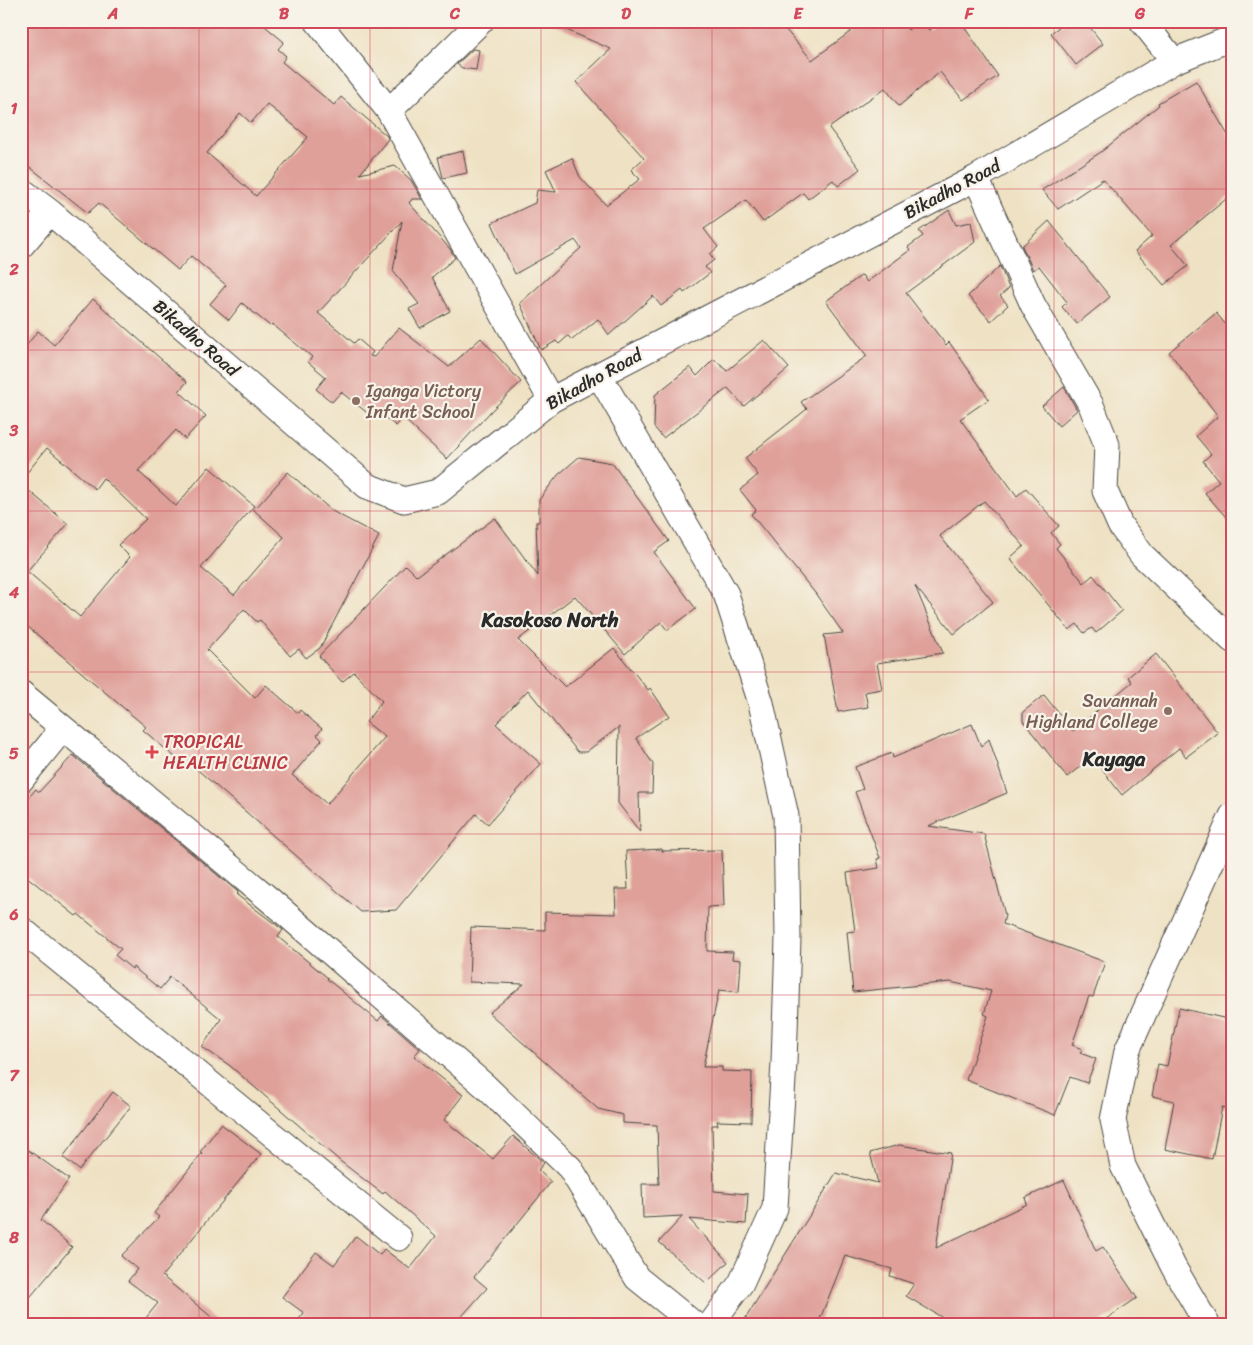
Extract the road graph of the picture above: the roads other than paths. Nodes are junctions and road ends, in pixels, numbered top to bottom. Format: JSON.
{"nodes":[{"id":1,"x":317,"y":21,"type":"edge"},
{"id":2,"x":481,"y":21,"type":"edge"},
{"id":3,"x":1142,"y":21,"type":"edge"},
{"id":4,"x":1232,"y":38,"type":"edge"},
{"id":5,"x":1174,"y":61,"type":"junction"},
{"id":6,"x":389,"y":111,"type":"junction"},
{"id":7,"x":976,"y":178,"type":"junction"},
{"id":8,"x":21,"y":190,"type":"edge"},
{"id":9,"x":50,"y":212,"type":"junction"},
{"id":10,"x":21,"y":246,"type":"edge"},
{"id":11,"x":599,"y":375,"type":"junction"},
{"id":12,"x":551,"y":400,"type":"junction"},
{"id":13,"x":1232,"y":640,"type":"edge"},
{"id":14,"x":21,"y":693,"type":"edge"},
{"id":15,"x":63,"y":728,"type":"junction"},
{"id":16,"x":21,"y":780,"type":"edge"},
{"id":17,"x":1232,"y":816,"type":"edge"},
{"id":18,"x":21,"y":930,"type":"edge"},
{"id":19,"x":399,"y":1238,"type":"dead end"},
{"id":20,"x":694,"y":1324,"type":"edge"},
{"id":21,"x":711,"y":1324,"type":"edge"},
{"id":22,"x":1207,"y":1324,"type":"edge"}],
"edges":[{"from":1,"to":6,"type":"street"},
{"from":2,"to":6,"type":"street"},
{"from":3,"to":5,"type":"street"},
{"from":4,"to":5,"type":"street","name":"Bikadho Road"},
{"from":5,"to":7,"type":"street","name":"Bikadho Road"},
{"from":6,"to":12,"type":"street"},
{"from":7,"to":11,"type":"street","name":"Bikadho Road"},
{"from":7,"to":13,"type":"street"},
{"from":8,"to":9,"type":"street","name":"Bikadho Road"},
{"from":9,"to":10,"type":"street"},
{"from":9,"to":12,"type":"street","name":"Bikadho Road"},
{"from":11,"to":12,"type":"street","name":"Bikadho Road"},
{"from":11,"to":21,"type":"street"},
{"from":14,"to":15,"type":"street"},
{"from":15,"to":16,"type":"street"},
{"from":15,"to":20,"type":"street"},
{"from":17,"to":22,"type":"street"},
{"from":18,"to":19,"type":"street"}]}
